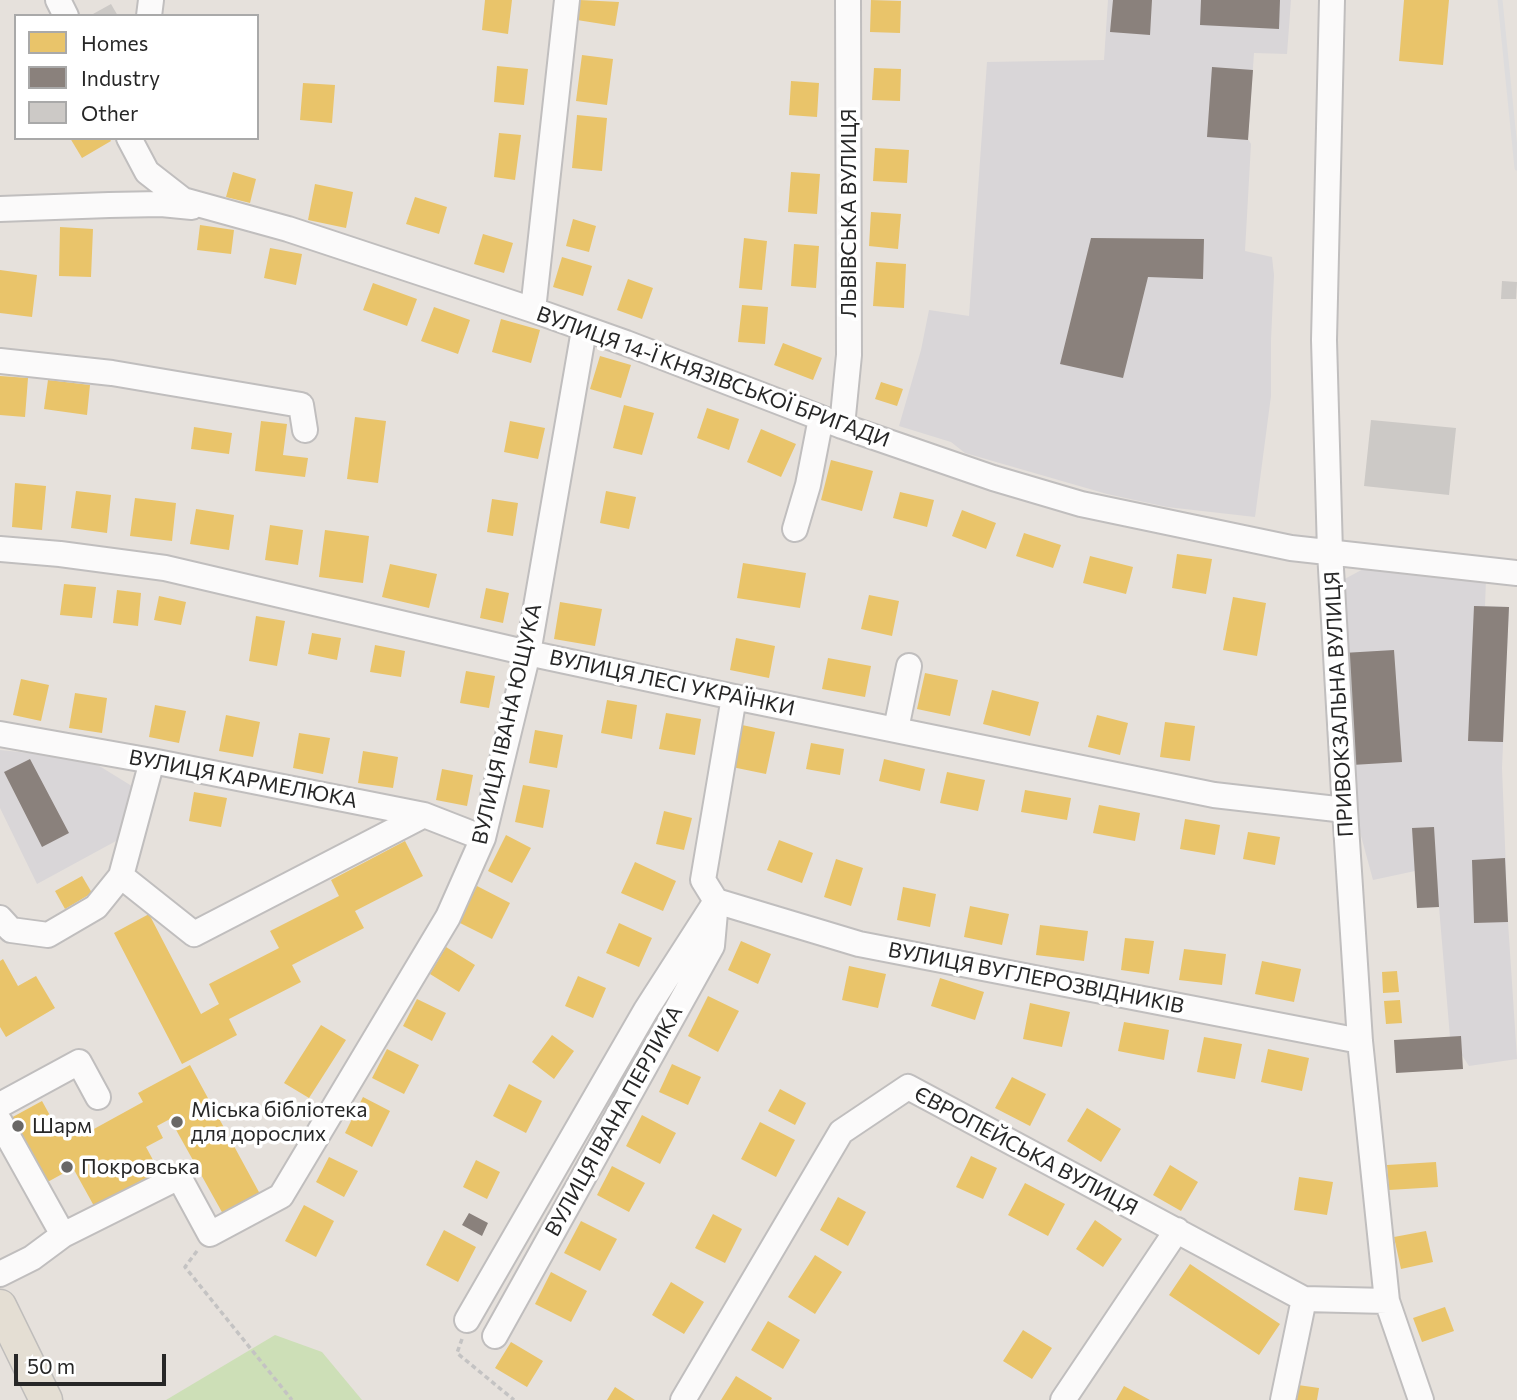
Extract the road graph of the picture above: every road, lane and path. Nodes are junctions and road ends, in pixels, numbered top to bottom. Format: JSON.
{"nodes":[{"id":1,"x":567,"y":0,"type":"edge"},
{"id":2,"x":848,"y":0,"type":"edge"},
{"id":3,"x":1332,"y":0,"type":"edge"},
{"id":4,"x":132,"y":141,"type":"edge"},
{"id":5,"x":147,"y":172,"type":"junction"},
{"id":6,"x":109,"y":205,"type":"junction"},
{"id":7,"x":0,"y":209,"type":"edge"},
{"id":8,"x":217,"y":210,"type":"junction"},
{"id":9,"x":533,"y":310,"type":"junction"},
{"id":10,"x":584,"y":330,"type":"junction"},
{"id":11,"x":0,"y":361,"type":"edge"},
{"id":12,"x":831,"y":422,"type":"junction"},
{"id":13,"x":305,"y":430,"type":"dead end"},
{"id":14,"x":795,"y":529,"type":"dead end"},
{"id":15,"x":0,"y":549,"type":"edge"},
{"id":16,"x":1330,"y":552,"type":"junction"},
{"id":17,"x":1517,"y":573,"type":"edge"},
{"id":18,"x":528,"y":653,"type":"junction"},
{"id":19,"x":909,"y":666,"type":"dead end"},
{"id":20,"x":734,"y":697,"type":"junction"},
{"id":21,"x":896,"y":729,"type":"junction"},
{"id":22,"x":0,"y":734,"type":"edge"},
{"id":23,"x":152,"y":761,"type":"junction"},
{"id":24,"x":1345,"y":810,"type":"junction"},
{"id":25,"x":424,"y":815,"type":"junction"},
{"id":26,"x":483,"y":838,"type":"junction"},
{"id":27,"x":121,"y":876,"type":"junction"},
{"id":28,"x":716,"y":901,"type":"junction"},
{"id":29,"x":0,"y":918,"type":"edge"},
{"id":30,"x":1360,"y":1041,"type":"junction"},
{"id":31,"x":99,"y":1097,"type":"dead end"},
{"id":32,"x":0,"y":1105,"type":"edge"},
{"id":33,"x":0,"y":1122,"type":"edge"},
{"id":34,"x":1177,"y":1230,"type":"junction"},
{"id":35,"x":211,"y":1234,"type":"junction"},
{"id":36,"x":63,"y":1235,"type":"junction"},
{"id":37,"x":0,"y":1274,"type":"edge"},
{"id":38,"x":1304,"y":1299,"type":"junction"},
{"id":39,"x":1387,"y":1301,"type":"junction"},
{"id":40,"x":0,"y":1306,"type":"edge"},
{"id":41,"x":467,"y":1320,"type":"joint"},
{"id":42,"x":495,"y":1336,"type":"dead end"},
{"id":43,"x":42,"y":1399,"type":"edge"},
{"id":44,"x":292,"y":1400,"type":"edge"},
{"id":45,"x":514,"y":1400,"type":"edge"},
{"id":46,"x":683,"y":1400,"type":"edge"},
{"id":47,"x":1063,"y":1400,"type":"edge"},
{"id":48,"x":1283,"y":1400,"type":"edge"},
{"id":49,"x":1421,"y":1400,"type":"edge"}],
"edges":[{"from":1,"to":9,"type":"street"},
{"from":2,"to":12,"type":"street","name":"ЛЬВІВСЬКА ВУЛИЦЯ"},
{"from":3,"to":16,"type":"street","name":"ПРИВОКЗАЛЬНА ВУЛИЦЯ"},
{"from":4,"to":5,"type":"street","name":"ВУЛИЦЯ 14-Ї КНЯЗІВСЬКОЇ БРИГАДИ"},
{"from":5,"to":6,"type":"street"},
{"from":5,"to":8,"type":"street","name":"ВУЛИЦЯ 14-Ї КНЯЗІВСЬКОЇ БРИГАДИ"},
{"from":6,"to":7,"type":"street"},
{"from":6,"to":8,"type":"street"},
{"from":8,"to":9,"type":"street","name":"ВУЛИЦЯ 14-Ї КНЯЗІВСЬКОЇ БРИГАДИ"},
{"from":9,"to":10,"type":"street","name":"ВУЛИЦЯ 14-Ї КНЯЗІВСЬКОЇ БРИГАДИ"},
{"from":10,"to":12,"type":"street","name":"ВУЛИЦЯ 14-Ї КНЯЗІВСЬКОЇ БРИГАДИ"},
{"from":10,"to":18,"type":"street","name":"ВУЛИЦЯ ІВАНА ЮЩУКА"},
{"from":11,"to":13,"type":"street"},
{"from":12,"to":14,"type":"street","name":"ЛЬВІВСЬКА ВУЛИЦЯ"},
{"from":12,"to":16,"type":"street","name":"ВУЛИЦЯ 14-Ї КНЯЗІВСЬКОЇ БРИГАДИ"},
{"from":15,"to":18,"type":"street","name":"ВУЛИЦЯ ЛЕСІ УКРАЇНКИ"},
{"from":16,"to":17,"type":"street","name":"ВУЛИЦЯ 14-Ї КНЯЗІВСЬКОЇ БРИГАДИ"},
{"from":16,"to":24,"type":"street","name":"ПРИВОКЗАЛЬНА ВУЛИЦЯ"},
{"from":18,"to":20,"type":"street","name":"ВУЛИЦЯ ЛЕСІ УКРАЇНКИ"},
{"from":18,"to":26,"type":"street","name":"ВУЛИЦЯ ІВАНА ЮЩУКА"},
{"from":19,"to":21,"type":"street"},
{"from":20,"to":21,"type":"street","name":"ВУЛИЦЯ ЛЕСІ УКРАЇНКИ"},
{"from":20,"to":28,"type":"street","name":"ВУЛИЦЯ ІВАНА ПЕРЛИКА"},
{"from":21,"to":24,"type":"street","name":"ВУЛИЦЯ ЛЕСІ УКРАЇНКИ"},
{"from":22,"to":23,"type":"street","name":"ВУЛИЦЯ КАРМЕЛЮКА"},
{"from":23,"to":25,"type":"street","name":"ВУЛИЦЯ КАРМЕЛЮКА"},
{"from":23,"to":27,"type":"street"},
{"from":24,"to":30,"type":"street","name":"ПРИВОКЗАЛЬНА ВУЛИЦЯ"},
{"from":25,"to":26,"type":"street","name":"ВУЛИЦЯ КАРМЕЛЮКА"},
{"from":25,"to":27,"type":"street"},
{"from":26,"to":35,"type":"street","name":"ВУЛИЦЯ ІВАНА ЮЩУКА"},
{"from":27,"to":29,"type":"street"},
{"from":28,"to":30,"type":"street","name":"ВУЛИЦЯ ВУГЛЕРОЗВІДНИКІВ"},
{"from":28,"to":41,"type":"street","name":"ВУЛИЦЯ ІВАНА ПЕРЛИКА"},
{"from":28,"to":42,"type":"street","name":"ВУЛИЦЯ ІВАНА ПЕРЛИКА"},
{"from":30,"to":39,"type":"street","name":"ПРИВОКЗАЛЬНА ВУЛИЦЯ"},
{"from":31,"to":32,"type":"street"},
{"from":33,"to":36,"type":"street"},
{"from":34,"to":38,"type":"street","name":"ЄВРОПЕЙСЬКА ВУЛИЦЯ"},
{"from":34,"to":46,"type":"street","name":"ЄВРОПЕЙСЬКА ВУЛИЦЯ"},
{"from":34,"to":47,"type":"street"},
{"from":35,"to":36,"type":"street"},
{"from":35,"to":44,"type":"path"},
{"from":36,"to":37,"type":"street"},
{"from":38,"to":39,"type":"street","name":"ЄВРОПЕЙСЬКА ВУЛИЦЯ"},
{"from":38,"to":48,"type":"street"},
{"from":39,"to":49,"type":"street","name":"ПРИВОКЗАЛЬНА ВУЛИЦЯ"},
{"from":40,"to":43,"type":"main road"},
{"from":41,"to":45,"type":"path"}]}
